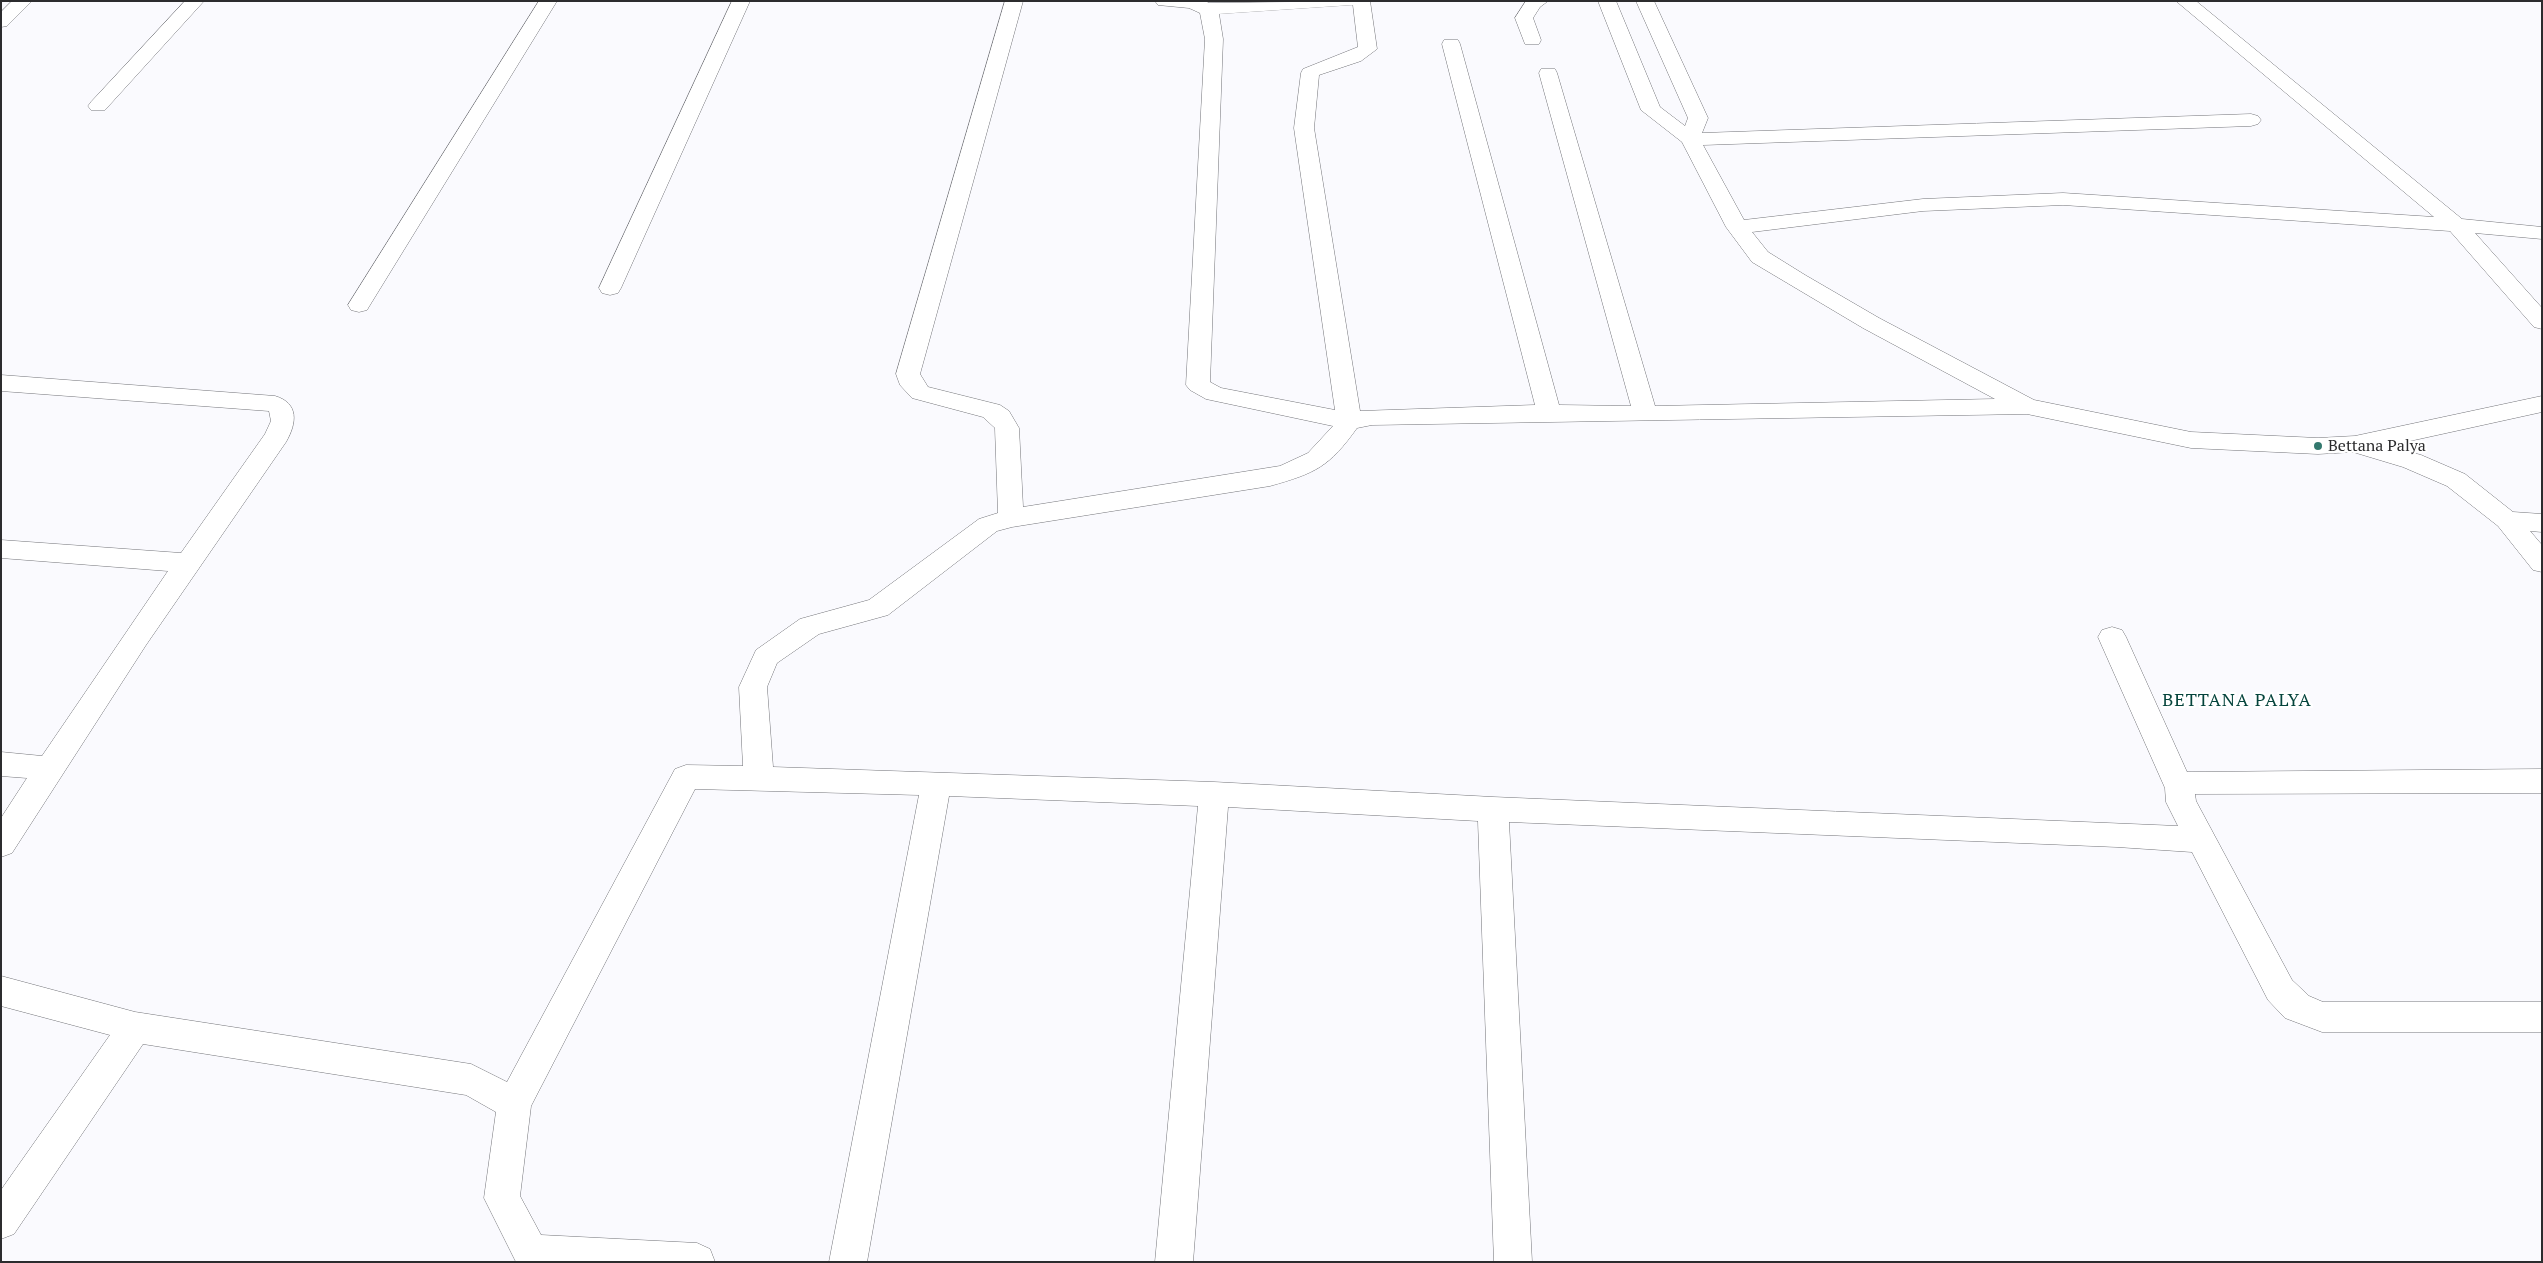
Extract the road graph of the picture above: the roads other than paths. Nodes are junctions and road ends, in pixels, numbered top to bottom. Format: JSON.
{"nodes":[{"id":1,"x":23,"y":1,"type":"edge"},
{"id":2,"x":195,"y":1,"type":"edge"},
{"id":3,"x":548,"y":1,"type":"edge"},
{"id":4,"x":741,"y":1,"type":"edge"},
{"id":5,"x":1014,"y":1,"type":"edge"},
{"id":6,"x":1164,"y":1,"type":"edge"},
{"id":7,"x":1347,"y":1,"type":"edge"},
{"id":8,"x":1361,"y":1,"type":"edge"},
{"id":9,"x":1539,"y":1,"type":"edge"},
{"id":10,"x":1607,"y":1,"type":"edge"},
{"id":11,"x":1645,"y":1,"type":"edge"},
{"id":12,"x":2185,"y":1,"type":"edge"},
{"id":13,"x":1206,"y":9,"type":"junction"},
{"id":14,"x":1,"y":22,"type":"edge"},
{"id":15,"x":1532,"y":40,"type":"dead end"},
{"id":16,"x":1450,"y":44,"type":"dead end"},
{"id":17,"x":1548,"y":73,"type":"dead end"},
{"id":18,"x":98,"y":106,"type":"dead end"},
{"id":19,"x":2251,"y":120,"type":"dead end"},
{"id":20,"x":1690,"y":139,"type":"junction"},
{"id":21,"x":2456,"y":225,"type":"junction"},
{"id":22,"x":1736,"y":226,"type":"junction"},
{"id":23,"x":2542,"y":233,"type":"edge"},
{"id":24,"x":610,"y":288,"type":"dead end"},
{"id":25,"x":360,"y":305,"type":"dead end"},
{"id":26,"x":2542,"y":322,"type":"edge"},
{"id":27,"x":1,"y":383,"type":"edge"},
{"id":28,"x":2542,"y":404,"type":"edge"},
{"id":29,"x":2027,"y":406,"type":"junction"},
{"id":30,"x":1549,"y":413,"type":"junction"},
{"id":31,"x":1645,"y":414,"type":"junction"},
{"id":32,"x":1349,"y":421,"type":"junction"},
{"id":33,"x":2353,"y":444,"type":"junction"},
{"id":34,"x":1011,"y":518,"type":"junction"},
{"id":35,"x":2507,"y":520,"type":"junction"},
{"id":36,"x":2542,"y":523,"type":"edge"},
{"id":37,"x":1,"y":549,"type":"edge"},
{"id":38,"x":187,"y":563,"type":"junction"},
{"id":39,"x":2542,"y":563,"type":"edge"},
{"id":40,"x":2112,"y":637,"type":"dead end"},
{"id":41,"x":1,"y":764,"type":"edge"},
{"id":42,"x":49,"y":768,"type":"junction"},
{"id":43,"x":759,"y":779,"type":"junction"},
{"id":44,"x":2542,"y":781,"type":"edge"},
{"id":45,"x":936,"y":783,"type":"junction"},
{"id":46,"x":2180,"y":788,"type":"junction"},
{"id":47,"x":1214,"y":794,"type":"junction"},
{"id":48,"x":1493,"y":809,"type":"junction"},
{"id":49,"x":2201,"y":840,"type":"junction"},
{"id":50,"x":1,"y":844,"type":"edge"},
{"id":51,"x":1,"y":992,"type":"edge"},
{"id":52,"x":2542,"y":1017,"type":"edge"},
{"id":53,"x":135,"y":1027,"type":"junction"},
{"id":54,"x":514,"y":1104,"type":"junction"},
{"id":55,"x":1,"y":1221,"type":"edge"},
{"id":56,"x":697,"y":1262,"type":"edge"},
{"id":57,"x":848,"y":1262,"type":"edge"},
{"id":58,"x":1174,"y":1262,"type":"edge"},
{"id":59,"x":1513,"y":1262,"type":"edge"}],
"edges":[{"from":1,"to":14,"type":"street"},
{"from":2,"to":18,"type":"street"},
{"from":3,"to":25,"type":"street"},
{"from":4,"to":24,"type":"street"},
{"from":5,"to":34,"type":"street"},
{"from":6,"to":13,"type":"street"},
{"from":7,"to":13,"type":"street"},
{"from":8,"to":32,"type":"street"},
{"from":9,"to":15,"type":"street"},
{"from":10,"to":20,"type":"street"},
{"from":11,"to":20,"type":"street"},
{"from":12,"to":21,"type":"street"},
{"from":13,"to":32,"type":"street"},
{"from":16,"to":30,"type":"street"},
{"from":17,"to":31,"type":"street"},
{"from":19,"to":20,"type":"street"},
{"from":20,"to":22,"type":"street"},
{"from":21,"to":22,"type":"street"},
{"from":21,"to":23,"type":"street"},
{"from":21,"to":26,"type":"street"},
{"from":22,"to":29,"type":"street"},
{"from":27,"to":38,"type":"street"},
{"from":28,"to":33,"type":"street"},
{"from":29,"to":31,"type":"street"},
{"from":29,"to":33,"type":"street"},
{"from":30,"to":31,"type":"street"},
{"from":30,"to":32,"type":"street"},
{"from":32,"to":34,"type":"street"},
{"from":33,"to":35,"type":"street"},
{"from":34,"to":43,"type":"street"},
{"from":35,"to":36,"type":"street"},
{"from":35,"to":39,"type":"street"},
{"from":37,"to":38,"type":"street"},
{"from":38,"to":42,"type":"street"},
{"from":40,"to":46,"type":"street"},
{"from":41,"to":42,"type":"street"},
{"from":42,"to":50,"type":"street"},
{"from":43,"to":45,"type":"street"},
{"from":43,"to":54,"type":"street"},
{"from":44,"to":46,"type":"street"},
{"from":45,"to":47,"type":"street"},
{"from":45,"to":57,"type":"street"},
{"from":46,"to":49,"type":"street"},
{"from":47,"to":48,"type":"street"},
{"from":47,"to":58,"type":"street"},
{"from":48,"to":49,"type":"street"},
{"from":48,"to":59,"type":"street"},
{"from":49,"to":52,"type":"street"},
{"from":51,"to":53,"type":"street"},
{"from":53,"to":54,"type":"street"},
{"from":53,"to":55,"type":"street"},
{"from":54,"to":56,"type":"street"}]}
